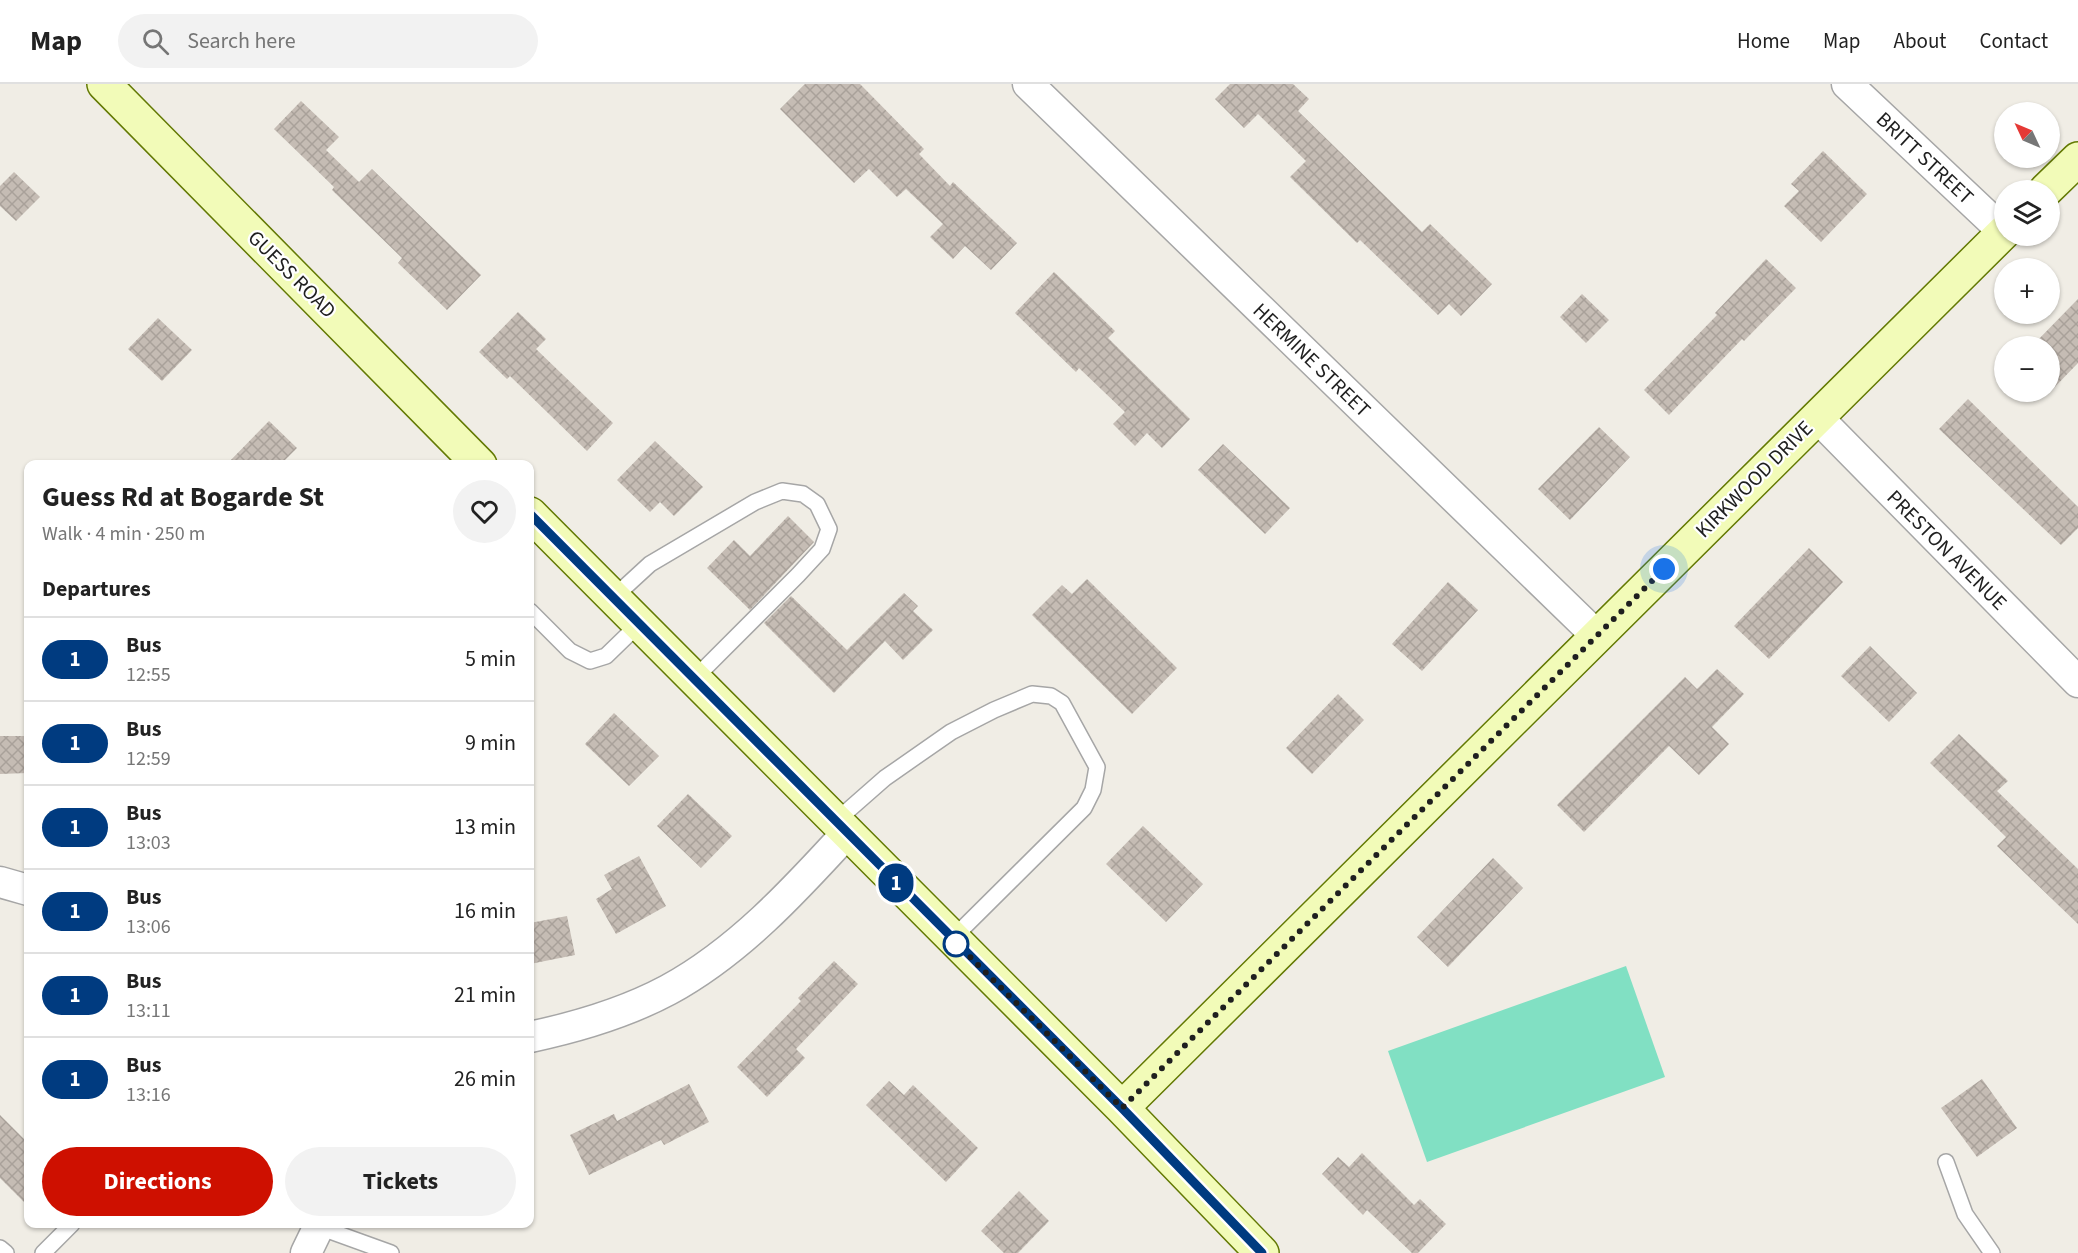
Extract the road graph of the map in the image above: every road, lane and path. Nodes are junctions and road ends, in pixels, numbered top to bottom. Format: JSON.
{"nodes":[{"id":1,"x":104,"y":84,"type":"edge"},
{"id":2,"x":1028,"y":84,"type":"edge"},
{"id":3,"x":1847,"y":84,"type":"edge"},
{"id":4,"x":2078,"y":159,"type":"edge"},
{"id":5,"x":2056,"y":180,"type":"edge"},
{"id":6,"x":1994,"y":223,"type":"edge"},
{"id":7,"x":1994,"y":242,"type":"edge"},
{"id":8,"x":1817,"y":417,"type":"junction"},
{"id":9,"x":475,"y":460,"type":"edge"},
{"id":10,"x":534,"y":518,"type":"edge"},
{"id":11,"x":613,"y":598,"type":"junction"},
{"id":12,"x":534,"y":615,"type":"edge"},
{"id":13,"x":639,"y":624,"type":"junction"},
{"id":14,"x":1597,"y":636,"type":"junction"},
{"id":15,"x":694,"y":679,"type":"junction"},
{"id":16,"x":2078,"y":682,"type":"edge"},
{"id":17,"x":841,"y":827,"type":"junction"},
{"id":18,"x":0,"y":882,"type":"edge"},
{"id":19,"x":24,"y":889,"type":"edge"},
{"id":20,"x":952,"y":939,"type":"junction"},
{"id":21,"x":534,"y":1036,"type":"edge"},
{"id":22,"x":1122,"y":1108,"type":"junction"},
{"id":23,"x":1946,"y":1162,"type":"dead end"},
{"id":24,"x":68,"y":1228,"type":"edge"},
{"id":25,"x":315,"y":1235,"type":"edge"},
{"id":26,"x":0,"y":1248,"type":"edge"},
{"id":27,"x":6,"y":1253,"type":"edge"},
{"id":28,"x":43,"y":1253,"type":"edge"},
{"id":29,"x":391,"y":1253,"type":"edge"},
{"id":30,"x":1262,"y":1253,"type":"edge"},
{"id":31,"x":1992,"y":1253,"type":"edge"}],
"edges":[{"from":1,"to":9,"type":"main road","name":"GUESS ROAD"},
{"from":2,"to":14,"type":"street","name":"HERMINE STREET"},
{"from":3,"to":6,"type":"street","name":"BRITT STREET"},
{"from":4,"to":5,"type":"main road"},
{"from":7,"to":8,"type":"main road","name":"KIRKWOOD DRIVE"},
{"from":8,"to":14,"type":"main road","name":"KIRKWOOD DRIVE"},
{"from":8,"to":16,"type":"street","name":"PRESTON AVENUE"},
{"from":10,"to":11,"type":"main road"},
{"from":11,"to":13,"type":"main road"},
{"from":11,"to":15,"type":"lane"},
{"from":12,"to":13,"type":"lane"},
{"from":13,"to":15,"type":"main road"},
{"from":14,"to":22,"type":"main road","name":"KIRKWOOD DRIVE"},
{"from":15,"to":17,"type":"main road"},
{"from":17,"to":20,"type":"main road"},
{"from":17,"to":20,"type":"lane"},
{"from":17,"to":21,"type":"street"},
{"from":18,"to":19,"type":"street"},
{"from":20,"to":22,"type":"main road"},
{"from":22,"to":30,"type":"main road"},
{"from":23,"to":31,"type":"lane"},
{"from":24,"to":28,"type":"lane"},
{"from":25,"to":29,"type":"lane"},
{"from":26,"to":27,"type":"lane"}]}
